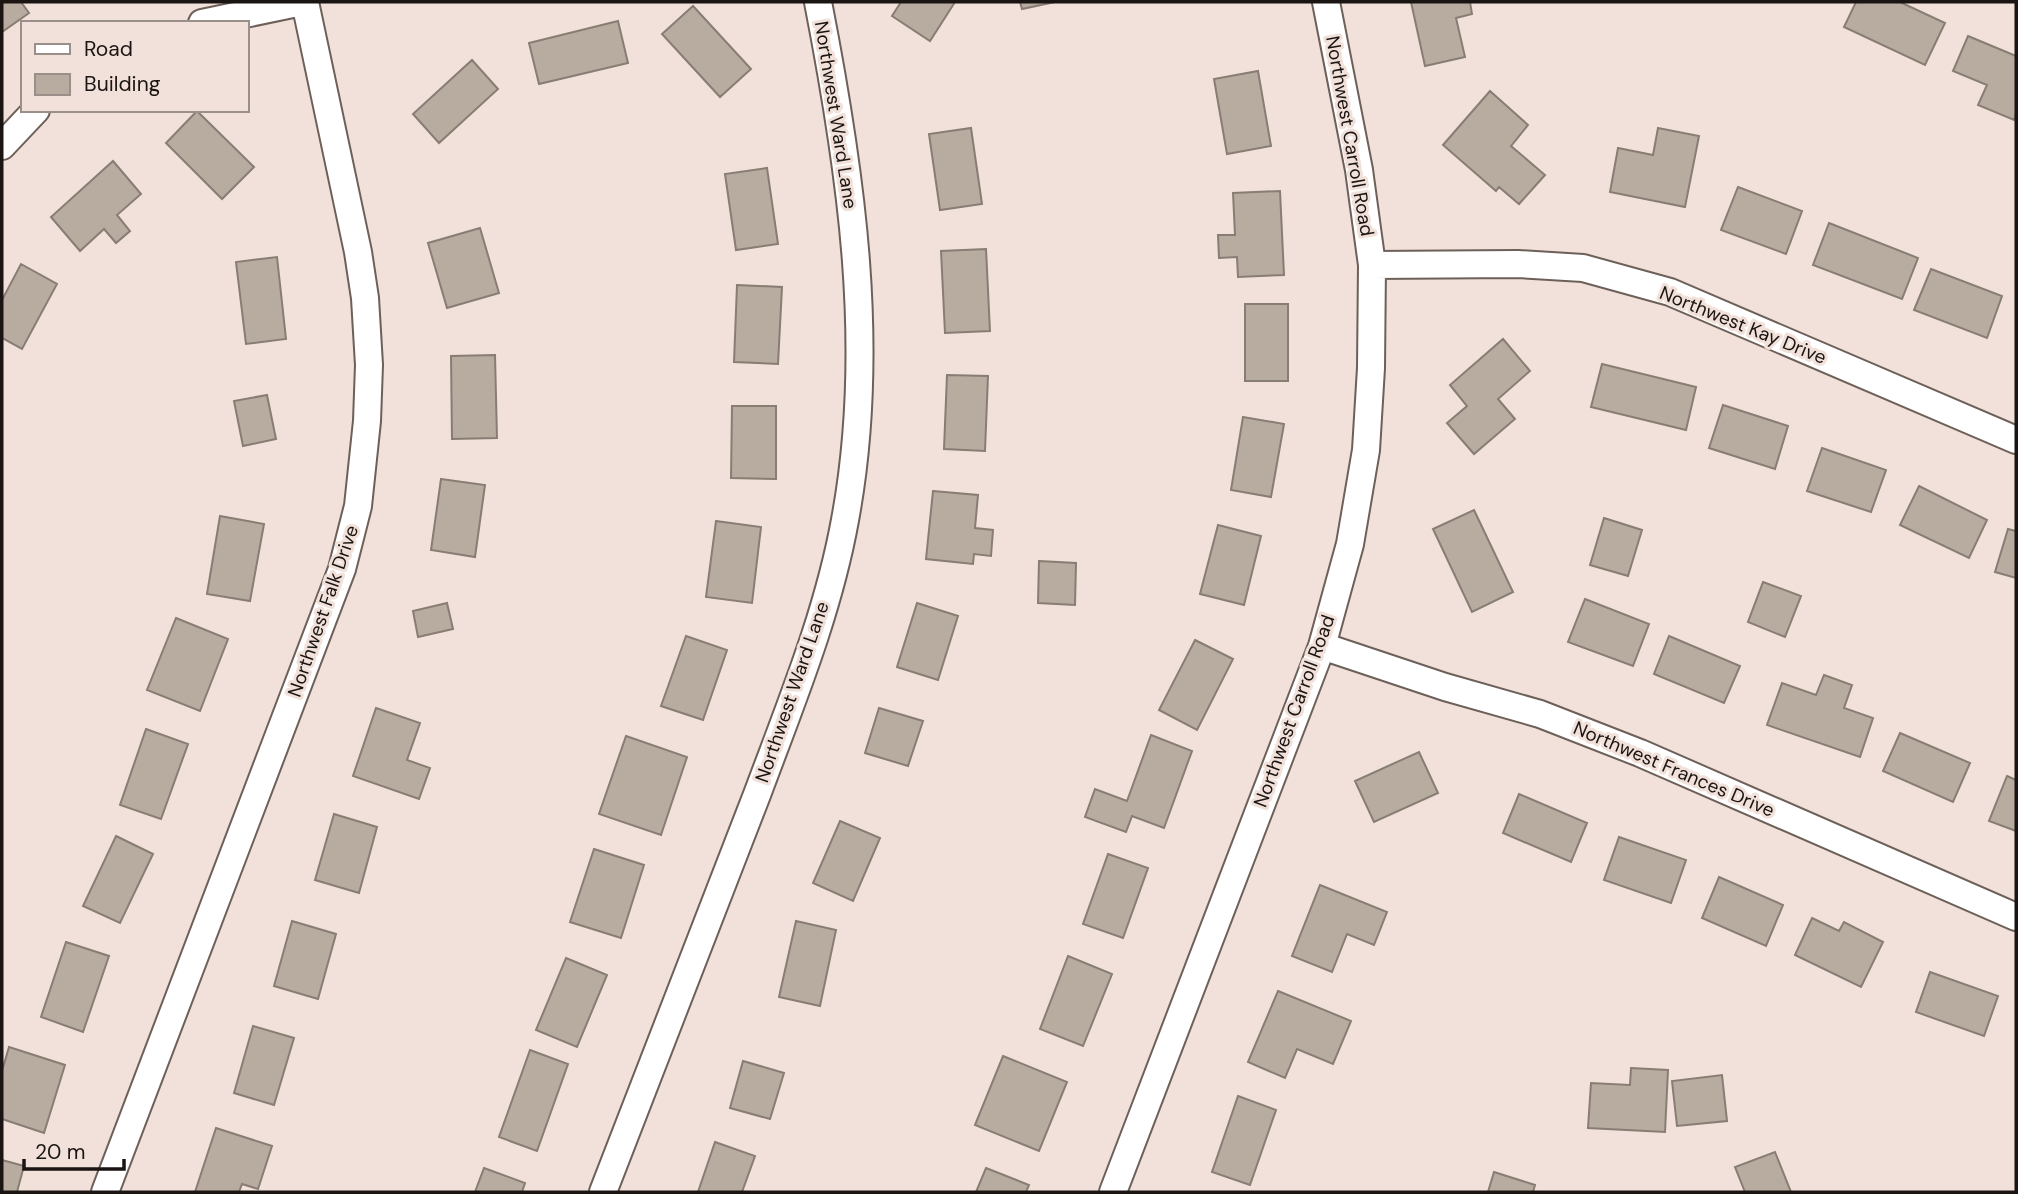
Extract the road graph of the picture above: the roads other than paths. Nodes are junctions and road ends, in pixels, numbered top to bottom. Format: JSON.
{"nodes":[{"id":1,"x":303,"y":2,"type":"edge"},
{"id":2,"x":818,"y":2,"type":"edge"},
{"id":3,"x":1326,"y":2,"type":"edge"},
{"id":4,"x":212,"y":21,"type":"edge"},
{"id":5,"x":34,"y":112,"type":"edge"},
{"id":6,"x":2,"y":146,"type":"edge"},
{"id":7,"x":1372,"y":265,"type":"junction"},
{"id":8,"x":2016,"y":440,"type":"edge"},
{"id":9,"x":1321,"y":646,"type":"junction"},
{"id":10,"x":2016,"y":917,"type":"edge"},
{"id":11,"x":104,"y":1192,"type":"edge"},
{"id":12,"x":603,"y":1192,"type":"edge"},
{"id":13,"x":1113,"y":1192,"type":"edge"}],
"edges":[{"from":1,"to":4,"type":"street"},
{"from":1,"to":11,"type":"street","name":"Northwest Falk Drive"},
{"from":2,"to":12,"type":"street","name":"Northwest Ward Lane"},
{"from":3,"to":7,"type":"street","name":"Northwest Carroll Road"},
{"from":5,"to":6,"type":"street"},
{"from":7,"to":8,"type":"street","name":"Northwest Kay Drive"},
{"from":7,"to":9,"type":"street","name":"Northwest Carroll Road"},
{"from":9,"to":10,"type":"street","name":"Northwest Frances Drive"},
{"from":9,"to":13,"type":"street","name":"Northwest Carroll Road"}]}
